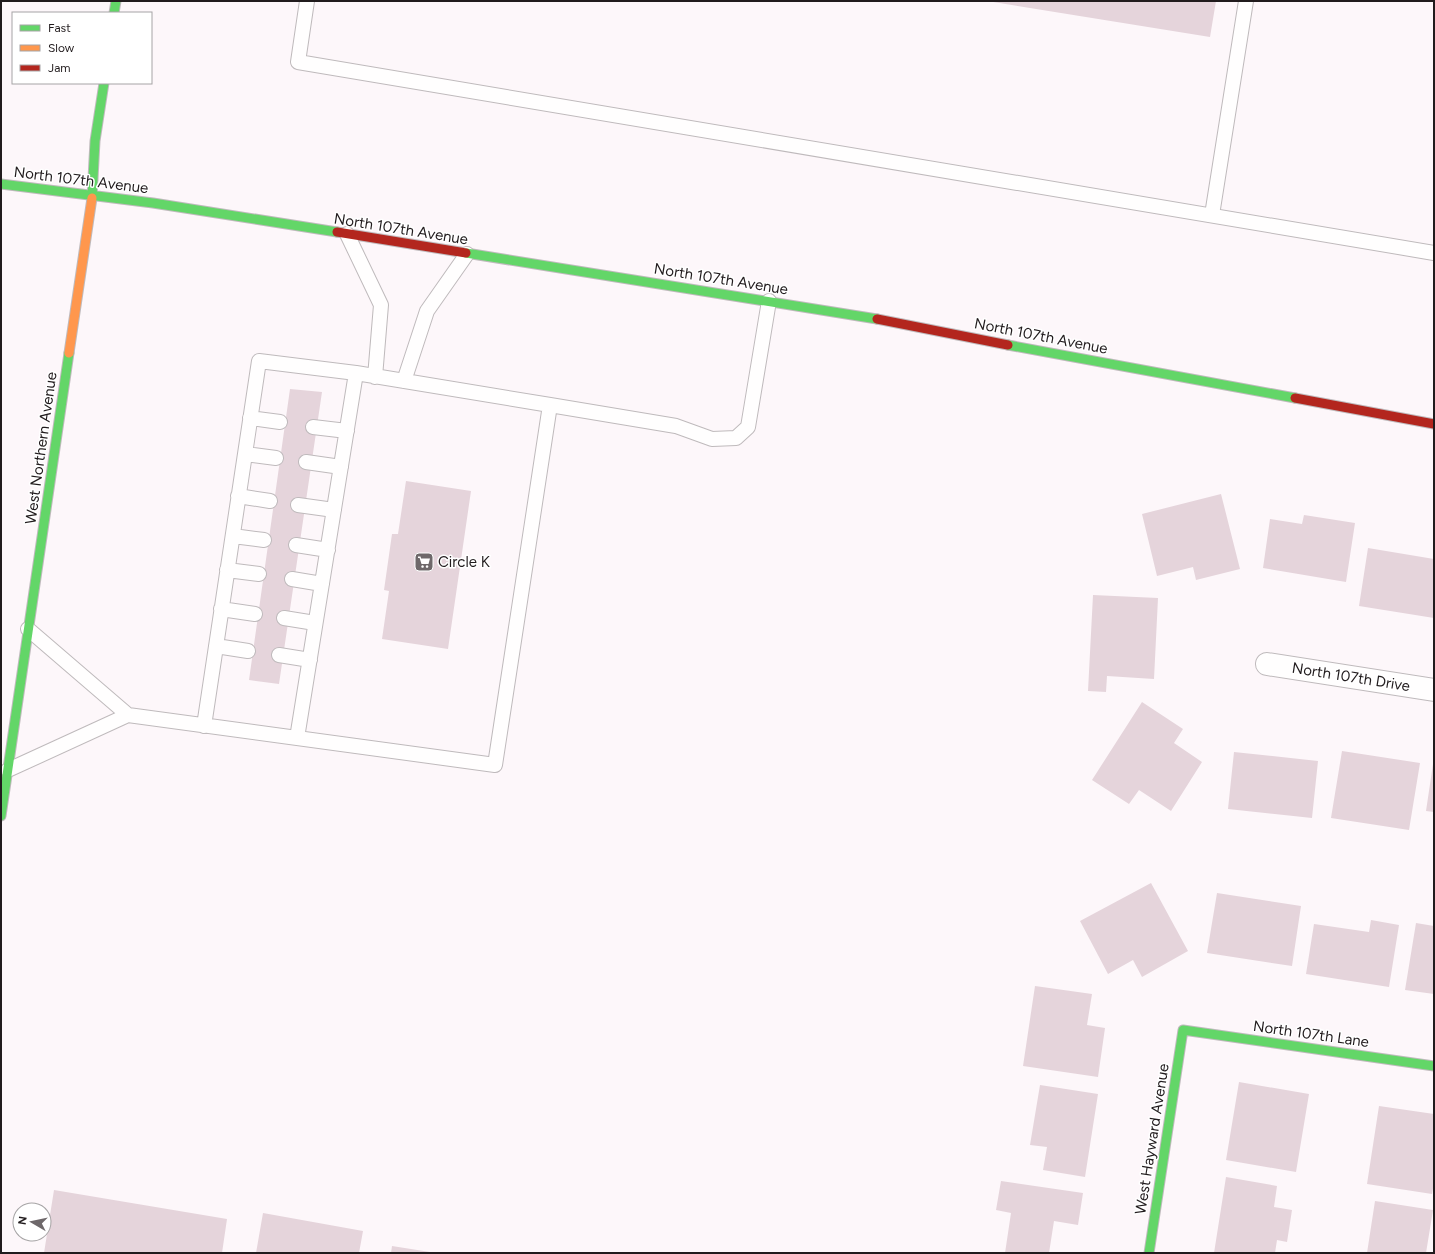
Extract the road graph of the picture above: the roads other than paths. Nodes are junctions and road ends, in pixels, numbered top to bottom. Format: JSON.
{"nodes":[{"id":1,"x":116,"y":1,"type":"edge"},
{"id":2,"x":307,"y":1,"type":"edge"},
{"id":3,"x":1246,"y":1,"type":"edge"},
{"id":4,"x":114,"y":12,"type":"edge"},
{"id":5,"x":104,"y":84,"type":"edge"},
{"id":6,"x":1,"y":184,"type":"edge"},
{"id":7,"x":92,"y":196,"type":"junction"},
{"id":8,"x":1212,"y":216,"type":"junction"},
{"id":9,"x":347,"y":234,"type":"junction"},
{"id":10,"x":1434,"y":253,"type":"edge"},
{"id":11,"x":467,"y":254,"type":"junction"},
{"id":12,"x":769,"y":301,"type":"junction"},
{"id":13,"x":356,"y":373,"type":"junction"},
{"id":14,"x":375,"y":377,"type":"junction"},
{"id":15,"x":404,"y":381,"type":"junction"},
{"id":16,"x":550,"y":405,"type":"junction"},
{"id":17,"x":250,"y":418,"type":"junction"},
{"id":18,"x":280,"y":422,"type":"dead end"},
{"id":19,"x":1434,"y":424,"type":"edge"},
{"id":20,"x":313,"y":427,"type":"dead end"},
{"id":21,"x":347,"y":431,"type":"junction"},
{"id":22,"x":245,"y":454,"type":"junction"},
{"id":23,"x":276,"y":458,"type":"dead end"},
{"id":24,"x":306,"y":462,"type":"dead end"},
{"id":25,"x":341,"y":467,"type":"junction"},
{"id":26,"x":238,"y":496,"type":"junction"},
{"id":27,"x":270,"y":501,"type":"dead end"},
{"id":28,"x":298,"y":505,"type":"dead end"},
{"id":29,"x":334,"y":510,"type":"junction"},
{"id":30,"x":233,"y":536,"type":"junction"},
{"id":31,"x":264,"y":540,"type":"dead end"},
{"id":32,"x":296,"y":545,"type":"dead end"},
{"id":33,"x":328,"y":550,"type":"junction"},
{"id":34,"x":227,"y":570,"type":"junction"},
{"id":35,"x":259,"y":574,"type":"dead end"},
{"id":36,"x":292,"y":579,"type":"dead end"},
{"id":37,"x":322,"y":584,"type":"junction"},
{"id":38,"x":221,"y":609,"type":"junction"},
{"id":39,"x":255,"y":614,"type":"dead end"},
{"id":40,"x":284,"y":618,"type":"dead end"},
{"id":41,"x":316,"y":623,"type":"junction"},
{"id":42,"x":28,"y":629,"type":"junction"},
{"id":43,"x":216,"y":646,"type":"junction"},
{"id":44,"x":248,"y":651,"type":"dead end"},
{"id":45,"x":279,"y":655,"type":"dead end"},
{"id":46,"x":310,"y":660,"type":"junction"},
{"id":47,"x":1267,"y":664,"type":"dead end"},
{"id":48,"x":1434,"y":690,"type":"edge"},
{"id":49,"x":128,"y":715,"type":"junction"},
{"id":50,"x":204,"y":726,"type":"junction"},
{"id":51,"x":297,"y":738,"type":"junction"},
{"id":52,"x":8,"y":770,"type":"junction"},
{"id":53,"x":1,"y":816,"type":"edge"},
{"id":54,"x":1183,"y":1030,"type":"joint"},
{"id":55,"x":1434,"y":1066,"type":"edge"},
{"id":56,"x":1149,"y":1253,"type":"edge"}],
"edges":[{"from":1,"to":4,"type":"street"},
{"from":2,"to":8,"type":"lane"},
{"from":3,"to":8,"type":"lane"},
{"from":5,"to":7,"type":"street","name":"West Northern Avenue"},
{"from":6,"to":7,"type":"street","name":"North 107th Avenue"},
{"from":7,"to":9,"type":"street","name":"North 107th Avenue"},
{"from":7,"to":42,"type":"street","name":"West Northern Avenue"},
{"from":8,"to":10,"type":"lane"},
{"from":9,"to":11,"type":"street","name":"North 107th Avenue"},
{"from":9,"to":14,"type":"lane"},
{"from":11,"to":12,"type":"street","name":"North 107th Avenue"},
{"from":11,"to":15,"type":"lane"},
{"from":12,"to":16,"type":"lane"},
{"from":12,"to":19,"type":"street","name":"North 107th Avenue"},
{"from":13,"to":14,"type":"lane"},
{"from":13,"to":17,"type":"lane"},
{"from":13,"to":21,"type":"lane"},
{"from":14,"to":15,"type":"lane"},
{"from":15,"to":16,"type":"lane"},
{"from":16,"to":51,"type":"lane"},
{"from":17,"to":18,"type":"lane"},
{"from":17,"to":22,"type":"lane"},
{"from":20,"to":21,"type":"lane"},
{"from":21,"to":25,"type":"lane"},
{"from":22,"to":23,"type":"lane"},
{"from":22,"to":26,"type":"lane"},
{"from":24,"to":25,"type":"lane"},
{"from":25,"to":29,"type":"lane"},
{"from":26,"to":27,"type":"lane"},
{"from":26,"to":30,"type":"lane"},
{"from":28,"to":29,"type":"lane"},
{"from":29,"to":33,"type":"lane"},
{"from":30,"to":31,"type":"lane"},
{"from":30,"to":34,"type":"lane"},
{"from":32,"to":33,"type":"lane"},
{"from":33,"to":37,"type":"lane"},
{"from":34,"to":35,"type":"lane"},
{"from":34,"to":38,"type":"lane"},
{"from":36,"to":37,"type":"lane"},
{"from":37,"to":41,"type":"lane"},
{"from":38,"to":39,"type":"lane"},
{"from":38,"to":43,"type":"lane"},
{"from":40,"to":41,"type":"lane"},
{"from":41,"to":46,"type":"lane"},
{"from":42,"to":49,"type":"lane"},
{"from":42,"to":52,"type":"street","name":"West Northern Avenue"},
{"from":43,"to":44,"type":"lane"},
{"from":43,"to":50,"type":"lane"},
{"from":45,"to":46,"type":"lane"},
{"from":46,"to":51,"type":"lane"},
{"from":47,"to":48,"type":"street","name":"North 107th Drive"},
{"from":49,"to":50,"type":"lane"},
{"from":49,"to":52,"type":"lane"},
{"from":50,"to":51,"type":"lane"},
{"from":52,"to":53,"type":"street","name":"West Northern Avenue"},
{"from":54,"to":55,"type":"street","name":"North 107th Lane"},
{"from":54,"to":56,"type":"street","name":"West Hayward Avenue"}]}
